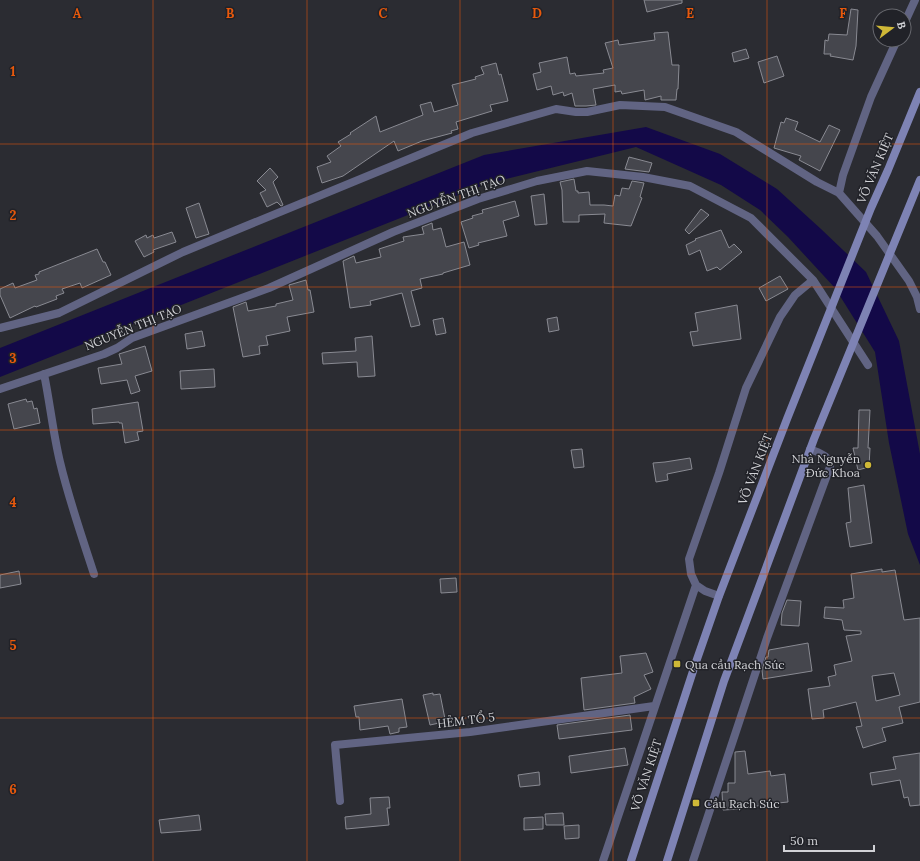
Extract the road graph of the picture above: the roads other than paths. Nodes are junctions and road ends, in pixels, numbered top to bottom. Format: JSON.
{"nodes":[{"id":1,"x":893,"y":48,"type":"edge"},
{"id":2,"x":920,"y":92,"type":"edge"},
{"id":3,"x":920,"y":180,"type":"edge"},
{"id":4,"x":839,"y":193,"type":"junction"},
{"id":5,"x":814,"y":280,"type":"junction"},
{"id":6,"x":920,"y":309,"type":"edge"},
{"id":7,"x":0,"y":328,"type":"edge"},
{"id":8,"x":868,"y":365,"type":"dead end"},
{"id":9,"x":44,"y":374,"type":"junction"},
{"id":10,"x":0,"y":389,"type":"edge"},
{"id":11,"x":810,"y":449,"type":"junction"},
{"id":12,"x":94,"y":574,"type":"dead end"},
{"id":13,"x":696,"y":585,"type":"junction"},
{"id":14,"x":719,"y":596,"type":"junction"},
{"id":15,"x":654,"y":706,"type":"junction"},
{"id":16,"x":340,"y":801,"type":"dead end"},
{"id":17,"x":603,"y":861,"type":"edge"},
{"id":18,"x":631,"y":861,"type":"edge"},
{"id":19,"x":667,"y":861,"type":"edge"},
{"id":20,"x":692,"y":861,"type":"edge"}],
"edges":[{"from":1,"to":4,"type":"street"},
{"from":2,"to":14,"type":"main road","name":"VÕ VĂN KIỆT"},
{"from":3,"to":11,"type":"main road"},
{"from":4,"to":6,"type":"street"},
{"from":4,"to":7,"type":"street"},
{"from":5,"to":8,"type":"street","name":"NGUYỄN THỊ TẠO"},
{"from":5,"to":9,"type":"street","name":"NGUYỄN THỊ TẠO"},
{"from":5,"to":13,"type":"street"},
{"from":9,"to":10,"type":"street","name":"NGUYỄN THỊ TẠO"},
{"from":9,"to":12,"type":"street"},
{"from":11,"to":19,"type":"main road"},
{"from":11,"to":20,"type":"street"},
{"from":13,"to":14,"type":"street"},
{"from":13,"to":15,"type":"street"},
{"from":14,"to":18,"type":"main road","name":"VÕ VĂN KIỆT"},
{"from":15,"to":16,"type":"street","name":"HẺM TỔ 5"},
{"from":15,"to":17,"type":"street"}]}
